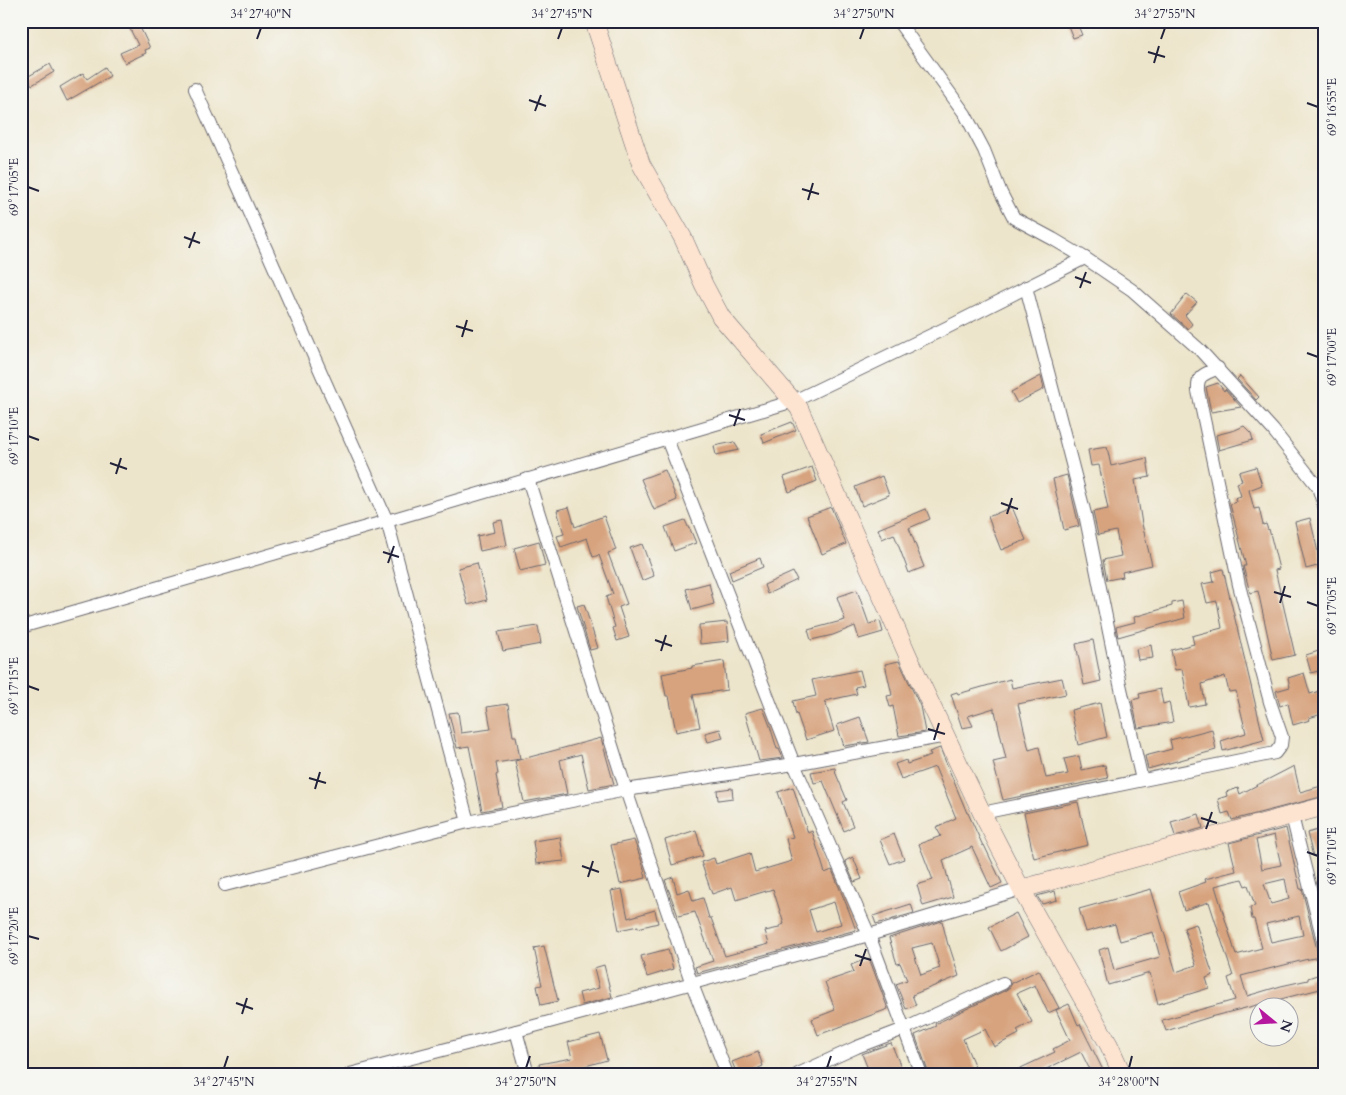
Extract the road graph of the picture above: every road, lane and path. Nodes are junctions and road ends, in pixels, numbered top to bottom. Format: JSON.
{"nodes":[{"id":1,"x":594,"y":21,"type":"edge"},
{"id":2,"x":898,"y":21,"type":"edge"},
{"id":3,"x":195,"y":89,"type":"dead end"},
{"id":4,"x":1085,"y":258,"type":"junction"},
{"id":5,"x":1026,"y":287,"type":"junction"},
{"id":6,"x":1218,"y":368,"type":"junction"},
{"id":7,"x":794,"y":401,"type":"junction"},
{"id":8,"x":667,"y":439,"type":"junction"},
{"id":9,"x":528,"y":479,"type":"junction"},
{"id":10,"x":1325,"y":509,"type":"edge"},
{"id":11,"x":387,"y":521,"type":"junction"},
{"id":12,"x":21,"y":627,"type":"edge"},
{"id":13,"x":946,"y":736,"type":"junction"},
{"id":14,"x":794,"y":764,"type":"junction"},
{"id":15,"x":1142,"y":780,"type":"junction"},
{"id":16,"x":626,"y":790,"type":"junction"},
{"id":17,"x":1325,"y":806,"type":"edge"},
{"id":18,"x":982,"y":813,"type":"junction"},
{"id":19,"x":1292,"y":816,"type":"junction"},
{"id":20,"x":468,"y":822,"type":"junction"},
{"id":21,"x":225,"y":885,"type":"dead end"},
{"id":22,"x":1021,"y":889,"type":"junction"},
{"id":23,"x":869,"y":935,"type":"junction"},
{"id":24,"x":1325,"y":948,"type":"edge"},
{"id":25,"x":1003,"y":983,"type":"dead end"},
{"id":26,"x":692,"y":984,"type":"junction"},
{"id":27,"x":904,"y":1029,"type":"junction"},
{"id":28,"x":516,"y":1031,"type":"junction"},
{"id":29,"x":350,"y":1074,"type":"edge"},
{"id":30,"x":528,"y":1074,"type":"edge"},
{"id":31,"x":727,"y":1074,"type":"edge"},
{"id":32,"x":798,"y":1074,"type":"edge"},
{"id":33,"x":921,"y":1074,"type":"edge"},
{"id":34,"x":1122,"y":1074,"type":"edge"}],
"edges":[{"from":1,"to":7,"type":"street"},
{"from":2,"to":4,"type":"street"},
{"from":3,"to":11,"type":"street"},
{"from":4,"to":5,"type":"street"},
{"from":4,"to":6,"type":"street"},
{"from":5,"to":7,"type":"street"},
{"from":5,"to":15,"type":"street"},
{"from":6,"to":10,"type":"street"},
{"from":6,"to":15,"type":"street"},
{"from":7,"to":8,"type":"street"},
{"from":7,"to":13,"type":"street"},
{"from":8,"to":9,"type":"street"},
{"from":8,"to":14,"type":"street"},
{"from":9,"to":11,"type":"street"},
{"from":9,"to":16,"type":"street"},
{"from":11,"to":12,"type":"street"},
{"from":11,"to":20,"type":"street"},
{"from":13,"to":14,"type":"street"},
{"from":13,"to":18,"type":"street"},
{"from":14,"to":16,"type":"street"},
{"from":14,"to":23,"type":"street"},
{"from":15,"to":18,"type":"street"},
{"from":16,"to":20,"type":"street"},
{"from":16,"to":26,"type":"street"},
{"from":17,"to":19,"type":"street"},
{"from":18,"to":22,"type":"street"},
{"from":19,"to":22,"type":"street"},
{"from":19,"to":24,"type":"street"},
{"from":20,"to":21,"type":"street"},
{"from":22,"to":23,"type":"street"},
{"from":22,"to":34,"type":"street"},
{"from":23,"to":26,"type":"street"},
{"from":23,"to":27,"type":"street"},
{"from":25,"to":27,"type":"street"},
{"from":26,"to":28,"type":"street"},
{"from":26,"to":31,"type":"street"},
{"from":27,"to":32,"type":"street"},
{"from":27,"to":33,"type":"street"},
{"from":28,"to":29,"type":"street"},
{"from":28,"to":30,"type":"street"}]}
